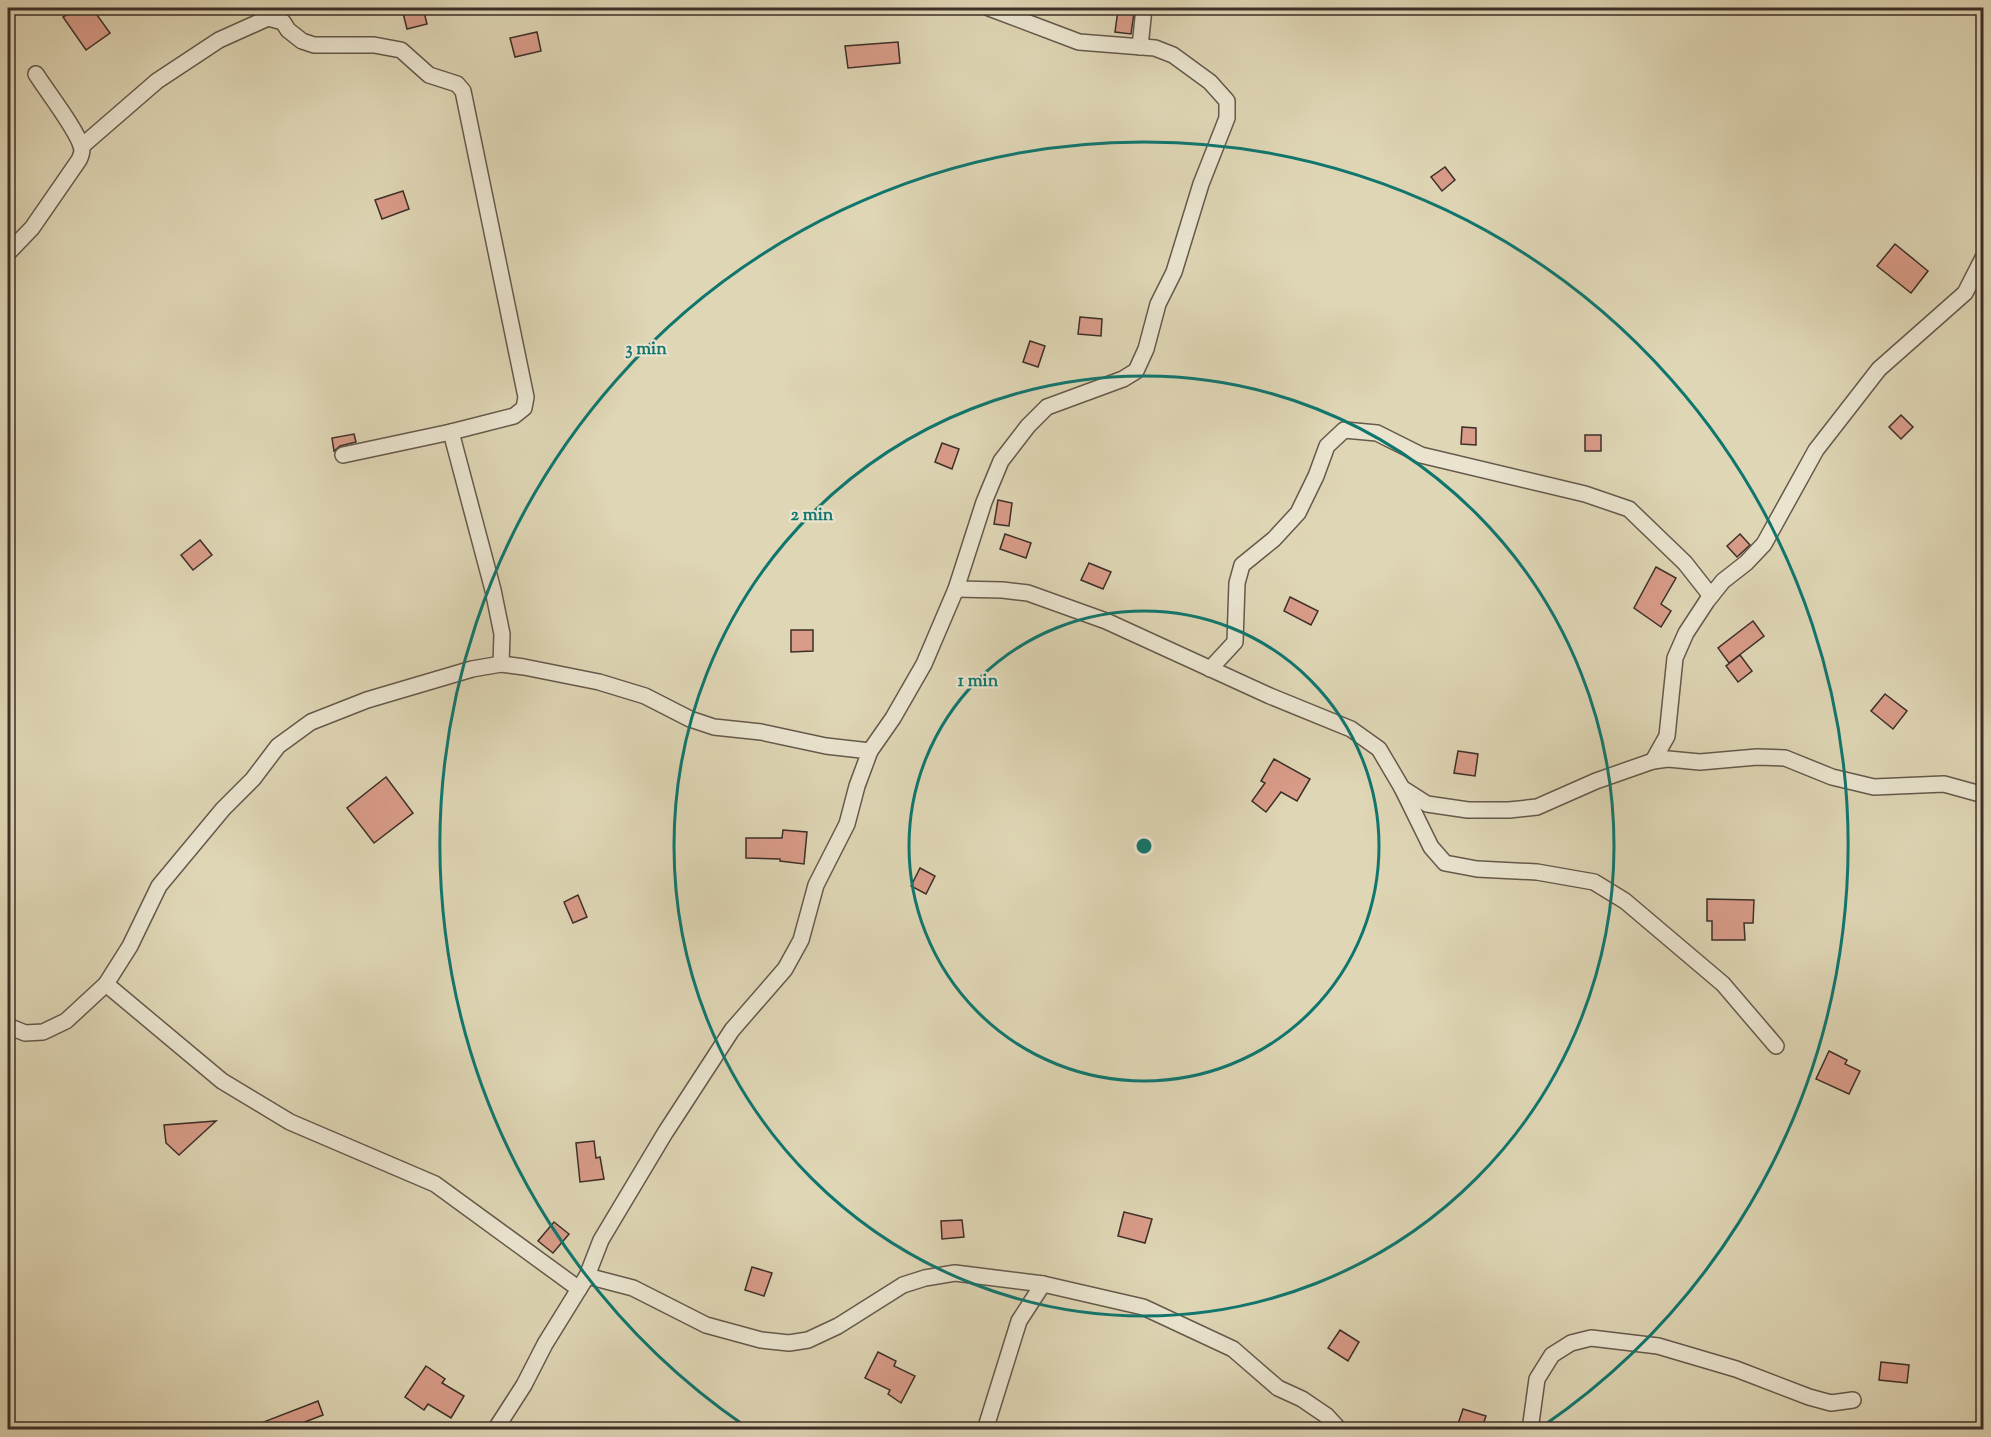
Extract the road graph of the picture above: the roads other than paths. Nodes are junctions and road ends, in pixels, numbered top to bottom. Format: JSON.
{"nodes":[{"id":1,"x":989,"y":8,"type":"edge"},
{"id":2,"x":1144,"y":8,"type":"edge"},
{"id":3,"x":283,"y":15,"type":"edge"},
{"id":4,"x":1140,"y":47,"type":"junction"},
{"id":5,"x":36,"y":74,"type":"dead end"},
{"id":6,"x":82,"y":146,"type":"junction"},
{"id":7,"x":8,"y":253,"type":"edge"},
{"id":8,"x":1983,"y":256,"type":"edge"},
{"id":9,"x":451,"y":432,"type":"junction"},
{"id":10,"x":343,"y":455,"type":"dead end"},
{"id":11,"x":956,"y":589,"type":"junction"},
{"id":12,"x":1712,"y":596,"type":"junction"},
{"id":13,"x":501,"y":664,"type":"junction"},
{"id":14,"x":1210,"y":669,"type":"junction"},
{"id":15,"x":870,"y":751,"type":"junction"},
{"id":16,"x":1653,"y":761,"type":"junction"},
{"id":17,"x":1402,"y":788,"type":"junction"},
{"id":18,"x":1983,"y":795,"type":"edge"},
{"id":19,"x":106,"y":984,"type":"junction"},
{"id":20,"x":8,"y":1026,"type":"edge"},
{"id":21,"x":1776,"y":1046,"type":"dead end"},
{"id":22,"x":583,"y":1282,"type":"junction"},
{"id":23,"x":1043,"y":1284,"type":"junction"},
{"id":24,"x":1853,"y":1400,"type":"dead end"},
{"id":25,"x":495,"y":1430,"type":"edge"},
{"id":26,"x":985,"y":1430,"type":"edge"},
{"id":27,"x":1340,"y":1430,"type":"edge"},
{"id":28,"x":1530,"y":1430,"type":"edge"}],
"edges":[{"from":1,"to":4,"type":"street"},
{"from":2,"to":4,"type":"street"},
{"from":3,"to":6,"type":"street"},
{"from":3,"to":9,"type":"street"},
{"from":4,"to":11,"type":"street"},
{"from":5,"to":6,"type":"street"},
{"from":6,"to":7,"type":"street"},
{"from":8,"to":12,"type":"street"},
{"from":9,"to":10,"type":"street"},
{"from":9,"to":13,"type":"street"},
{"from":11,"to":14,"type":"street"},
{"from":11,"to":15,"type":"street"},
{"from":12,"to":14,"type":"street"},
{"from":12,"to":16,"type":"street"},
{"from":13,"to":15,"type":"street"},
{"from":13,"to":19,"type":"street"},
{"from":14,"to":17,"type":"street"},
{"from":15,"to":22,"type":"street"},
{"from":16,"to":17,"type":"street"},
{"from":16,"to":18,"type":"street"},
{"from":17,"to":21,"type":"street"},
{"from":19,"to":20,"type":"street"},
{"from":19,"to":22,"type":"street"},
{"from":22,"to":23,"type":"street"},
{"from":22,"to":25,"type":"street"},
{"from":23,"to":26,"type":"street"},
{"from":23,"to":27,"type":"street"},
{"from":24,"to":28,"type":"street"}]}
